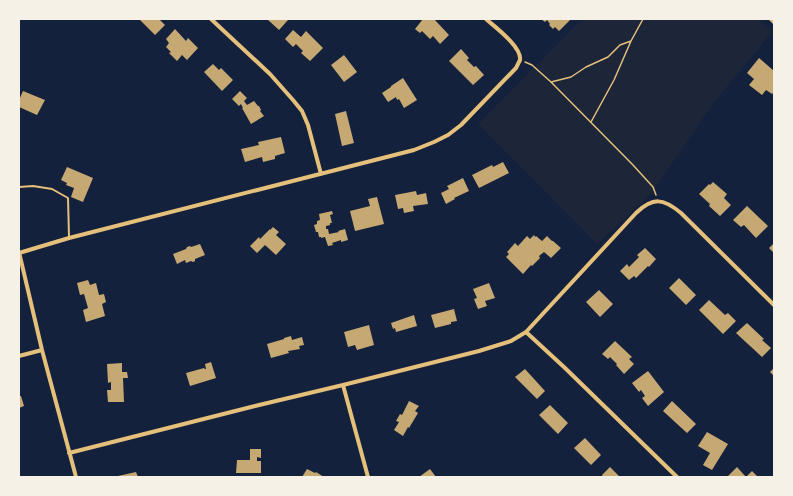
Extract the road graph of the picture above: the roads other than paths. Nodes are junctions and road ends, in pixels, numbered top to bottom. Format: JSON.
{"nodes":[{"id":1,"x":211,"y":19,"type":"edge"},
{"id":2,"x":486,"y":19,"type":"edge"},
{"id":3,"x":771,"y":19,"type":"edge"},
{"id":4,"x":774,"y":22,"type":"edge"},
{"id":5,"x":321,"y":174,"type":"junction"},
{"id":6,"x":19,"y":187,"type":"edge"},
{"id":7,"x":69,"y":238,"type":"junction"},
{"id":8,"x":19,"y":252,"type":"edge"},
{"id":9,"x":774,"y":305,"type":"edge"},
{"id":10,"x":526,"y":332,"type":"junction"},
{"id":11,"x":42,"y":350,"type":"junction"},
{"id":12,"x":19,"y":356,"type":"edge"},
{"id":13,"x":343,"y":385,"type":"junction"},
{"id":14,"x":69,"y":453,"type":"junction"},
{"id":15,"x":76,"y":477,"type":"edge"},
{"id":16,"x":368,"y":477,"type":"edge"},
{"id":17,"x":677,"y":477,"type":"edge"}],
"edges":[{"from":1,"to":5,"type":"street"},
{"from":2,"to":5,"type":"street"},
{"from":3,"to":4,"type":"street"},
{"from":5,"to":7,"type":"street"},
{"from":6,"to":7,"type":"lane"},
{"from":7,"to":8,"type":"street"},
{"from":8,"to":11,"type":"street"},
{"from":9,"to":10,"type":"street"},
{"from":10,"to":13,"type":"street"},
{"from":10,"to":17,"type":"street"},
{"from":11,"to":12,"type":"street"},
{"from":11,"to":14,"type":"street"},
{"from":13,"to":14,"type":"street"},
{"from":13,"to":16,"type":"street"},
{"from":14,"to":15,"type":"street"}]}
